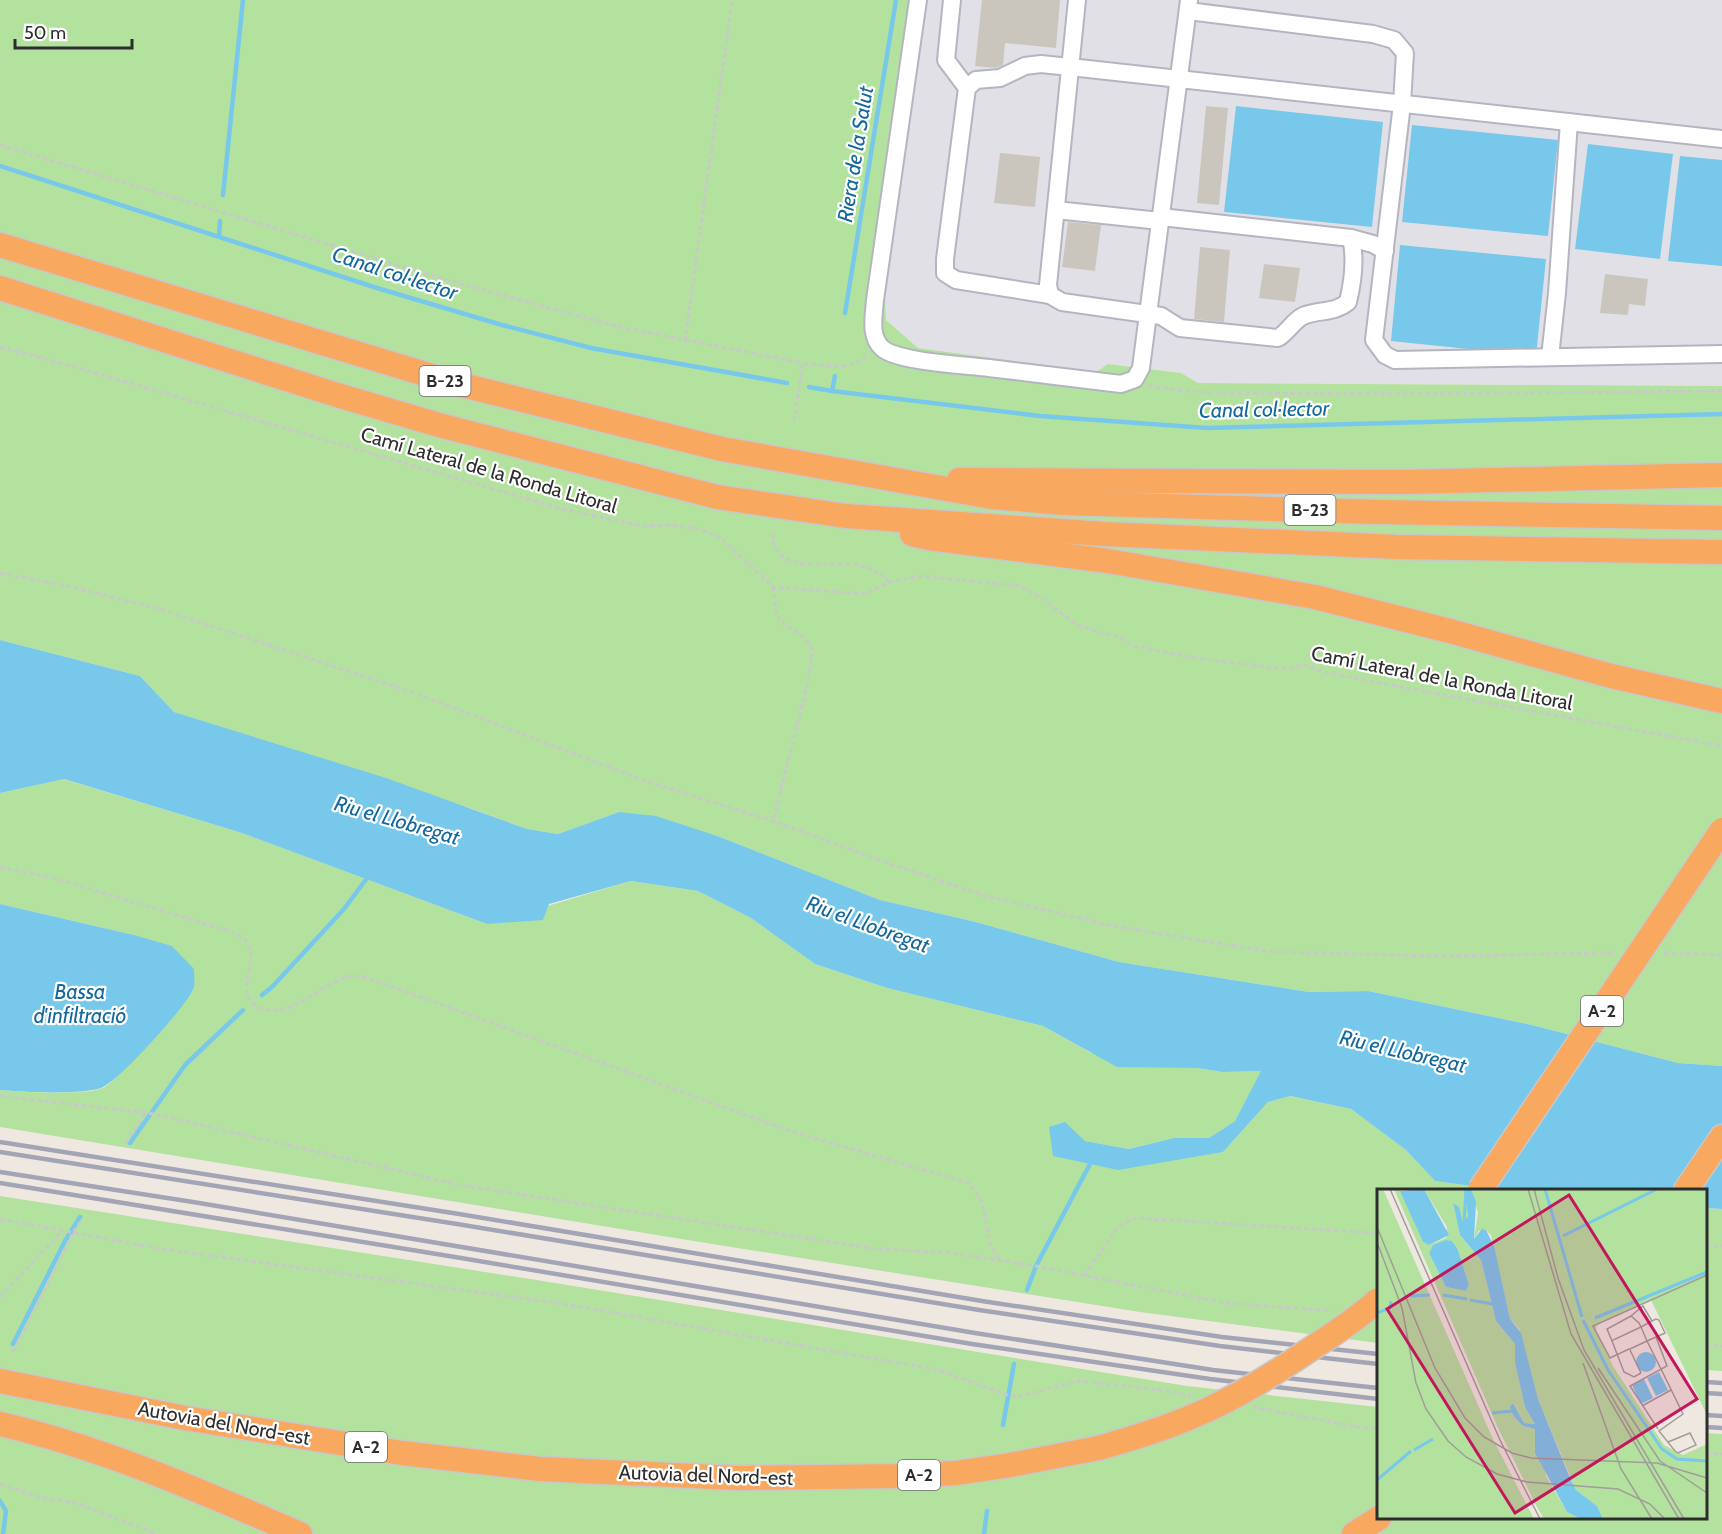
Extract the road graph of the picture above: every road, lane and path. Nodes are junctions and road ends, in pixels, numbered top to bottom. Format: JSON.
{"nodes":[{"id":1,"x":732,"y":0,"type":"edge"},
{"id":2,"x":918,"y":0,"type":"edge"},
{"id":3,"x":952,"y":0,"type":"edge"},
{"id":4,"x":1077,"y":0,"type":"edge"},
{"id":5,"x":1188,"y":5,"type":"edge"},
{"id":6,"x":1070,"y":67,"type":"junction"},
{"id":7,"x":1179,"y":79,"type":"junction"},
{"id":8,"x":968,"y":88,"type":"junction"},
{"id":9,"x":1402,"y":104,"type":"junction"},
{"id":10,"x":1569,"y":122,"type":"junction"},
{"id":11,"x":1722,"y":139,"type":"edge"},
{"id":12,"x":0,"y":145,"type":"edge"},
{"id":13,"x":1056,"y":210,"type":"junction"},
{"id":14,"x":1160,"y":219,"type":"junction"},
{"id":15,"x":1351,"y":238,"type":"junction"},
{"id":16,"x":0,"y":245,"type":"edge"},
{"id":17,"x":1385,"y":251,"type":"junction"},
{"id":18,"x":0,"y":288,"type":"edge"},
{"id":19,"x":1050,"y":295,"type":"junction"},
{"id":20,"x":1148,"y":315,"type":"junction"},
{"id":21,"x":685,"y":341,"type":"junction"},
{"id":22,"x":876,"y":341,"type":"junction"},
{"id":23,"x":0,"y":347,"type":"edge"},
{"id":24,"x":1722,"y":354,"type":"edge"},
{"id":25,"x":1550,"y":357,"type":"junction"},
{"id":26,"x":803,"y":365,"type":"junction"},
{"id":27,"x":1135,"y":379,"type":"junction"},
{"id":28,"x":1722,"y":392,"type":"edge"},
{"id":29,"x":794,"y":421,"type":"dead end"},
{"id":30,"x":1722,"y":475,"type":"edge"},
{"id":31,"x":900,"y":480,"type":"junction"},
{"id":32,"x":846,"y":516,"type":"junction"},
{"id":33,"x":1722,"y":518,"type":"edge"},
{"id":34,"x":773,"y":534,"type":"dead end"},
{"id":35,"x":1722,"y":552,"type":"edge"},
{"id":36,"x":0,"y":573,"type":"edge"},
{"id":37,"x":889,"y":582,"type":"junction"},
{"id":38,"x":773,"y":587,"type":"junction"},
{"id":39,"x":1722,"y":701,"type":"edge"},
{"id":40,"x":1722,"y":746,"type":"edge"},
{"id":41,"x":773,"y":821,"type":"junction"},
{"id":42,"x":1722,"y":830,"type":"edge"},
{"id":43,"x":0,"y":867,"type":"edge"},
{"id":44,"x":1610,"y":953,"type":"dead end"},
{"id":45,"x":1670,"y":953,"type":"dead end"},
{"id":46,"x":1722,"y":956,"type":"edge"},
{"id":47,"x":0,"y":1096,"type":"edge"},
{"id":48,"x":145,"y":1113,"type":"junction"},
{"id":49,"x":1722,"y":1137,"type":"edge"},
{"id":50,"x":126,"y":1143,"type":"dead end"},
{"id":51,"x":1481,"y":1189,"type":"edge"},
{"id":52,"x":1687,"y":1189,"type":"edge"},
{"id":53,"x":0,"y":1219,"type":"edge"},
{"id":54,"x":82,"y":1219,"type":"dead end"},
{"id":55,"x":62,"y":1231,"type":"junction"},
{"id":56,"x":73,"y":1233,"type":"junction"},
{"id":57,"x":1377,"y":1233,"type":"edge"},
{"id":58,"x":1000,"y":1262,"type":"junction"},
{"id":59,"x":1083,"y":1275,"type":"junction"},
{"id":60,"x":0,"y":1297,"type":"edge"},
{"id":61,"x":1377,"y":1301,"type":"edge"},
{"id":62,"x":1332,"y":1311,"type":"dead end"},
{"id":63,"x":1707,"y":1345,"type":"edge"},
{"id":64,"x":1722,"y":1346,"type":"edge"},
{"id":65,"x":13,"y":1352,"type":"dead end"},
{"id":66,"x":0,"y":1381,"type":"edge"},
{"id":67,"x":1197,"y":1397,"type":"dead end"},
{"id":68,"x":1243,"y":1406,"type":"dead end"},
{"id":69,"x":0,"y":1424,"type":"edge"},
{"id":70,"x":1377,"y":1429,"type":"edge"},
{"id":71,"x":1707,"y":1453,"type":"edge"},
{"id":72,"x":1722,"y":1454,"type":"edge"},
{"id":73,"x":0,"y":1484,"type":"edge"},
{"id":74,"x":1378,"y":1519,"type":"edge"},
{"id":75,"x":157,"y":1534,"type":"edge"},
{"id":76,"x":300,"y":1534,"type":"edge"},
{"id":77,"x":1354,"y":1534,"type":"edge"}],
"edges":[{"from":1,"to":21,"type":"path"},
{"from":2,"to":22,"type":"lane"},
{"from":3,"to":8,"type":"lane"},
{"from":4,"to":6,"type":"lane"},
{"from":5,"to":7,"type":"lane"},
{"from":5,"to":9,"type":"lane"},
{"from":6,"to":7,"type":"lane"},
{"from":6,"to":8,"type":"lane"},
{"from":6,"to":13,"type":"lane"},
{"from":7,"to":9,"type":"lane"},
{"from":7,"to":14,"type":"lane"},
{"from":8,"to":19,"type":"lane"},
{"from":9,"to":10,"type":"lane"},
{"from":9,"to":17,"type":"lane"},
{"from":10,"to":11,"type":"lane"},
{"from":10,"to":25,"type":"lane"},
{"from":12,"to":21,"type":"path"},
{"from":13,"to":14,"type":"lane"},
{"from":13,"to":19,"type":"lane"},
{"from":14,"to":15,"type":"lane"},
{"from":14,"to":20,"type":"lane"},
{"from":15,"to":17,"type":"lane"},
{"from":15,"to":20,"type":"lane"},
{"from":16,"to":31,"type":"highway","number":"B-23"},
{"from":17,"to":25,"type":"lane"},
{"from":18,"to":32,"type":"highway","number":"B-23"},
{"from":19,"to":20,"type":"lane"},
{"from":20,"to":27,"type":"lane"},
{"from":21,"to":26,"type":"path"},
{"from":22,"to":26,"type":"path"},
{"from":22,"to":27,"type":"lane"},
{"from":23,"to":38,"type":"path","name":"Camí Lateral de la Ronda Litoral"},
{"from":24,"to":25,"type":"lane"},
{"from":26,"to":29,"type":"path"},
{"from":27,"to":28,"type":"path"},
{"from":30,"to":31,"type":"highway"},
{"from":31,"to":33,"type":"highway","number":"B-23"},
{"from":32,"to":35,"type":"highway","number":"B-23"},
{"from":32,"to":39,"type":"highway"},
{"from":34,"to":37,"type":"path"},
{"from":36,"to":41,"type":"path"},
{"from":37,"to":38,"type":"path","name":"Camí Lateral de la Ronda Litoral"},
{"from":37,"to":40,"type":"path","name":"Camí Lateral de la Ronda Litoral"},
{"from":38,"to":41,"type":"path"},
{"from":41,"to":44,"type":"path"},
{"from":42,"to":51,"type":"highway","number":"A-2","bridge":true},
{"from":43,"to":58,"type":"path"},
{"from":45,"to":46,"type":"path"},
{"from":47,"to":48,"type":"path"},
{"from":48,"to":50,"type":"path"},
{"from":48,"to":58,"type":"path"},
{"from":49,"to":52,"type":"highway"},
{"from":53,"to":55,"type":"path"},
{"from":54,"to":56,"type":"path"},
{"from":55,"to":56,"type":"path"},
{"from":55,"to":60,"type":"path"},
{"from":56,"to":65,"type":"path"},
{"from":56,"to":67,"type":"path"},
{"from":57,"to":59,"type":"path"},
{"from":58,"to":59,"type":"path"},
{"from":59,"to":62,"type":"path"},
{"from":61,"to":66,"type":"highway","name":"Autovia del Nord-est","number":"A-2","bridge":true},
{"from":63,"to":64,"type":"path"},
{"from":68,"to":70,"type":"path"},
{"from":69,"to":76,"type":"highway"},
{"from":71,"to":72,"type":"path"},
{"from":73,"to":75,"type":"path"},
{"from":74,"to":77,"type":"highway"}]}
